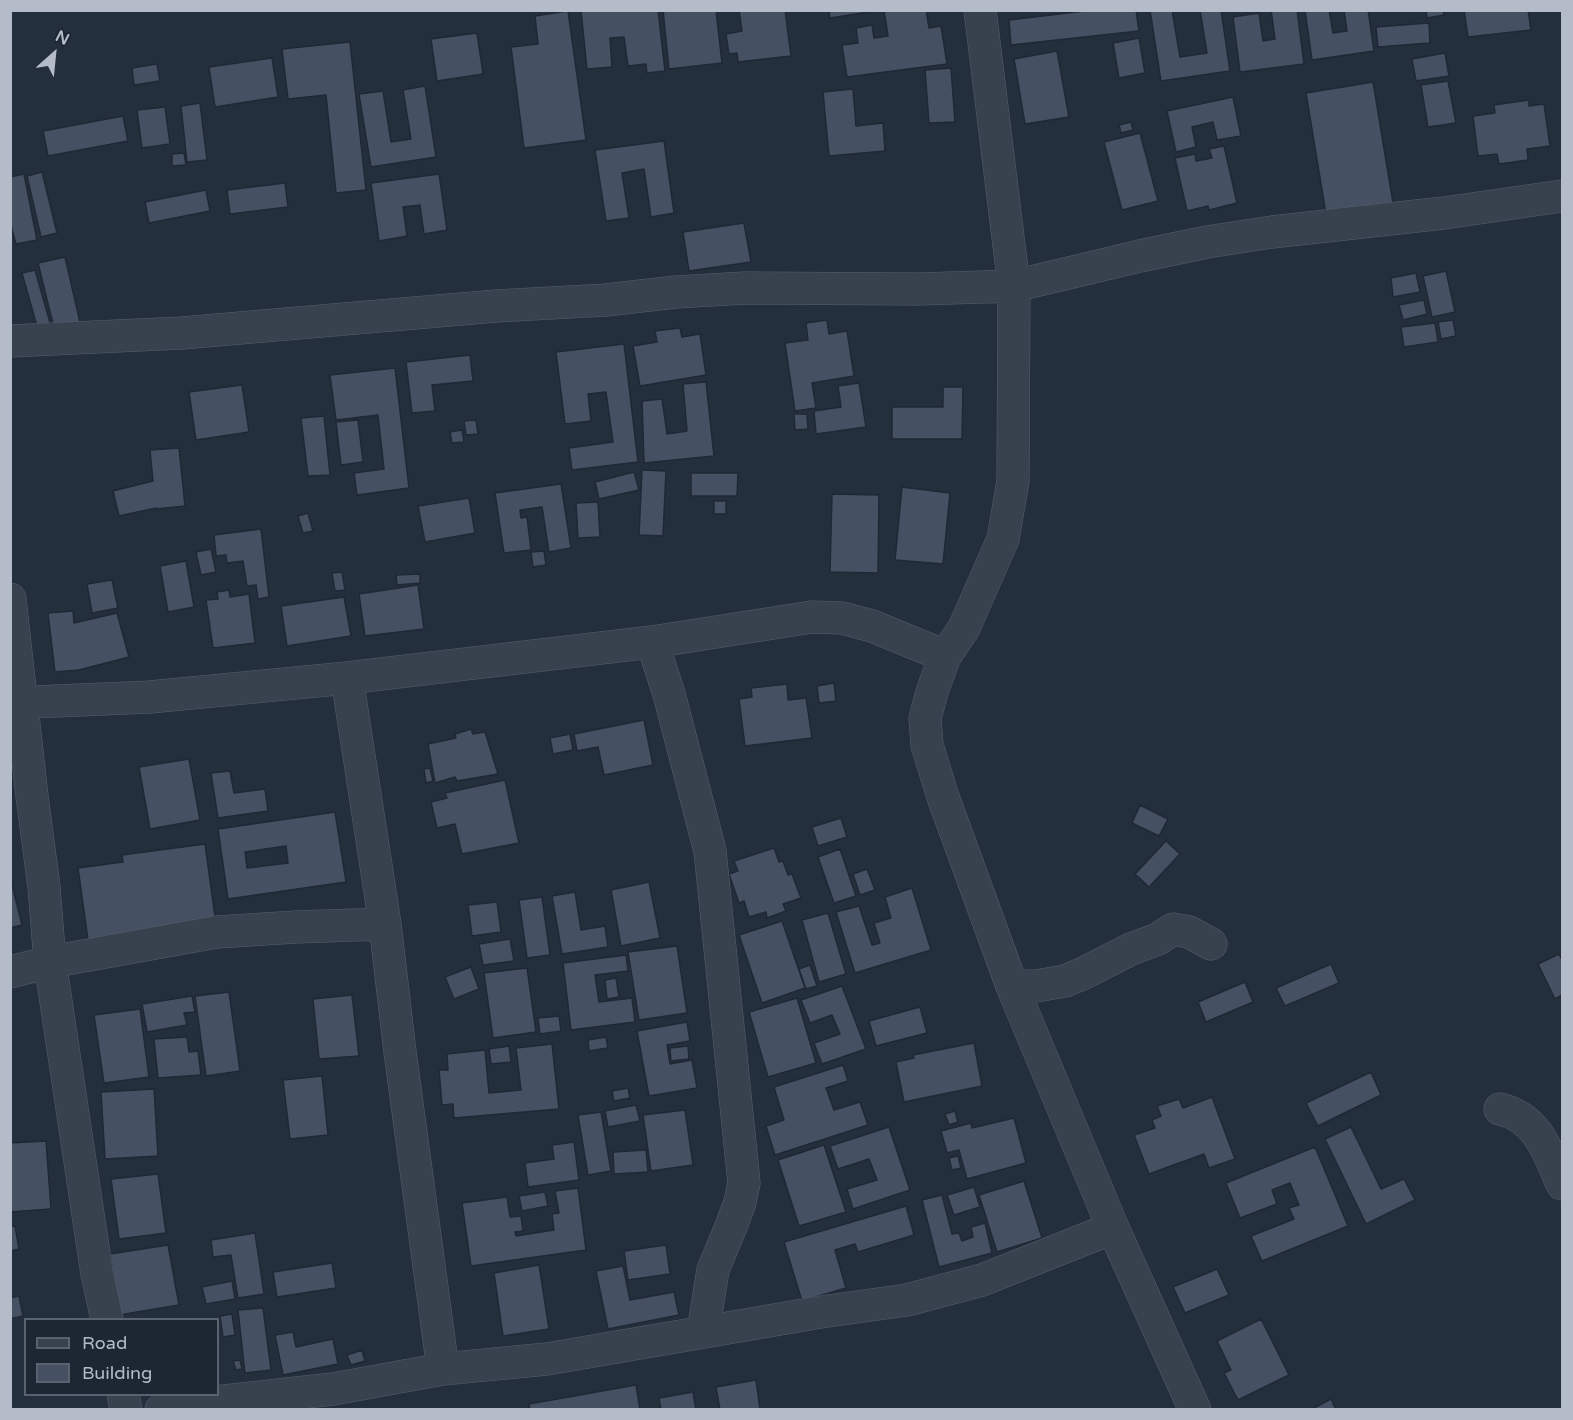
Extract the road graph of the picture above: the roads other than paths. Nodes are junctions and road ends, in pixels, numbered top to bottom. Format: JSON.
{"nodes":[{"id":1,"x":980,"y":10,"type":"edge"},
{"id":2,"x":1563,"y":196,"type":"edge"},
{"id":3,"x":1014,"y":286,"type":"junction"},
{"id":4,"x":10,"y":341,"type":"edge"},
{"id":5,"x":10,"y":599,"type":"edge"},
{"id":6,"x":652,"y":642,"type":"junction"},
{"id":7,"x":945,"y":656,"type":"junction"},
{"id":8,"x":347,"y":678,"type":"junction"},
{"id":9,"x":16,"y":702,"type":"edge"},
{"id":10,"x":386,"y":924,"type":"junction"},
{"id":11,"x":1211,"y":944,"type":"dead end"},
{"id":12,"x":50,"y":962,"type":"junction"},
{"id":13,"x":10,"y":972,"type":"edge"},
{"id":14,"x":1012,"y":986,"type":"junction"},
{"id":15,"x":1500,"y":1109,"type":"dead end"},
{"id":16,"x":1563,"y":1184,"type":"edge"},
{"id":17,"x":1113,"y":1228,"type":"junction"},
{"id":18,"x":106,"y":1318,"type":"edge"},
{"id":19,"x":703,"y":1332,"type":"junction"},
{"id":20,"x":443,"y":1369,"type":"junction"},
{"id":21,"x":335,"y":1399,"type":"edge"},
{"id":22,"x":161,"y":1410,"type":"edge"},
{"id":23,"x":1195,"y":1410,"type":"edge"}],
"edges":[{"from":1,"to":3,"type":"street"},
{"from":2,"to":3,"type":"street"},
{"from":3,"to":4,"type":"street"},
{"from":3,"to":7,"type":"street"},
{"from":5,"to":9,"type":"street"},
{"from":6,"to":7,"type":"street"},
{"from":6,"to":8,"type":"street"},
{"from":6,"to":19,"type":"street"},
{"from":7,"to":14,"type":"street"},
{"from":8,"to":9,"type":"street"},
{"from":8,"to":10,"type":"street"},
{"from":9,"to":12,"type":"street"},
{"from":10,"to":12,"type":"street"},
{"from":10,"to":20,"type":"street"},
{"from":11,"to":14,"type":"street"},
{"from":12,"to":13,"type":"street"},
{"from":12,"to":18,"type":"street"},
{"from":14,"to":17,"type":"street"},
{"from":15,"to":16,"type":"street"},
{"from":17,"to":19,"type":"street"},
{"from":17,"to":23,"type":"street"},
{"from":19,"to":20,"type":"street"},
{"from":20,"to":21,"type":"street"},
{"from":21,"to":22,"type":"street"}]}
